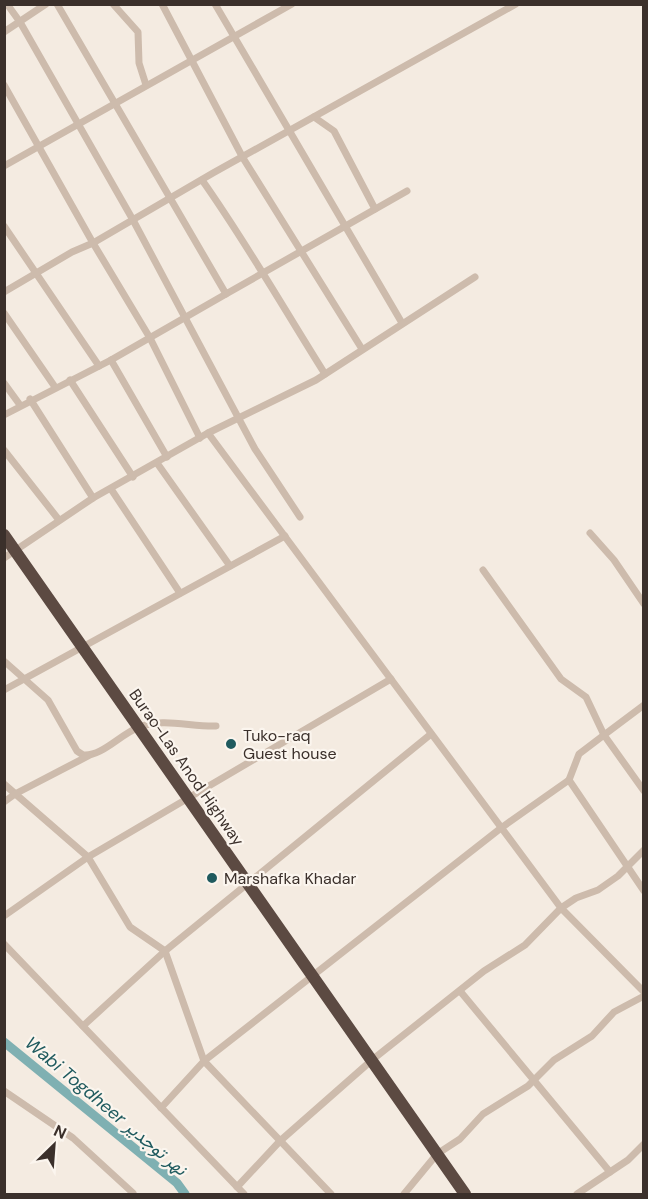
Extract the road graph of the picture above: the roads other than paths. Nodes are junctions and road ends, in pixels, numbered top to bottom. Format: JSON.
{"nodes":[{"id":1,"x":7,"y":4,"type":"edge"},
{"id":2,"x":46,"y":4,"type":"edge"},
{"id":3,"x":57,"y":4,"type":"edge"},
{"id":4,"x":113,"y":4,"type":"edge"},
{"id":5,"x":162,"y":4,"type":"edge"},
{"id":6,"x":215,"y":4,"type":"edge"},
{"id":7,"x":292,"y":4,"type":"edge"},
{"id":8,"x":516,"y":4,"type":"edge"},
{"id":9,"x":20,"y":22,"type":"junction"},
{"id":10,"x":4,"y":32,"type":"edge"},
{"id":11,"x":234,"y":37,"type":"junction"},
{"id":12,"x":191,"y":60,"type":"junction"},
{"id":13,"x":4,"y":85,"type":"edge"},
{"id":14,"x":146,"y":85,"type":"junction"},
{"id":15,"x":115,"y":103,"type":"junction"},
{"id":16,"x":314,"y":117,"type":"junction"},
{"id":17,"x":76,"y":124,"type":"junction"},
{"id":18,"x":289,"y":132,"type":"junction"},
{"id":19,"x":38,"y":147,"type":"junction"},
{"id":20,"x":243,"y":158,"type":"junction"},
{"id":21,"x":4,"y":166,"type":"edge"},
{"id":22,"x":202,"y":180,"type":"junction"},
{"id":23,"x":407,"y":191,"type":"dead end"},
{"id":24,"x":170,"y":199,"type":"junction"},
{"id":25,"x":375,"y":209,"type":"junction"},
{"id":26,"x":133,"y":220,"type":"junction"},
{"id":27,"x":4,"y":226,"type":"edge"},
{"id":28,"x":345,"y":226,"type":"junction"},
{"id":29,"x":93,"y":243,"type":"junction"},
{"id":30,"x":301,"y":251,"type":"junction"},
{"id":31,"x":37,"y":274,"type":"junction"},
{"id":32,"x":262,"y":274,"type":"junction"},
{"id":33,"x":475,"y":277,"type":"dead end"},
{"id":34,"x":4,"y":292,"type":"edge"},
{"id":35,"x":226,"y":294,"type":"junction"},
{"id":36,"x":4,"y":313,"type":"edge"},
{"id":37,"x":186,"y":317,"type":"junction"},
{"id":38,"x":402,"y":322,"type":"junction"},
{"id":39,"x":150,"y":338,"type":"junction"},
{"id":40,"x":362,"y":349,"type":"junction"},
{"id":41,"x":111,"y":360,"type":"junction"},
{"id":42,"x":99,"y":366,"type":"junction"},
{"id":43,"x":325,"y":374,"type":"junction"},
{"id":44,"x":70,"y":380,"type":"junction"},
{"id":45,"x":4,"y":383,"type":"edge"},
{"id":46,"x":56,"y":387,"type":"junction"},
{"id":47,"x":30,"y":399,"type":"junction"},
{"id":48,"x":20,"y":405,"type":"junction"},
{"id":49,"x":4,"y":415,"type":"edge"},
{"id":50,"x":240,"y":417,"type":"junction"},
{"id":51,"x":208,"y":433,"type":"junction"},
{"id":52,"x":200,"y":438,"type":"junction"},
{"id":53,"x":4,"y":450,"type":"edge"},
{"id":54,"x":167,"y":457,"type":"junction"},
{"id":55,"x":157,"y":463,"type":"junction"},
{"id":56,"x":133,"y":477,"type":"junction"},
{"id":57,"x":111,"y":489,"type":"junction"},
{"id":58,"x":93,"y":498,"type":"junction"},
{"id":59,"x":300,"y":517,"type":"dead end"},
{"id":60,"x":59,"y":520,"type":"junction"},
{"id":61,"x":591,"y":533,"type":"dead end"},
{"id":62,"x":4,"y":535,"type":"edge"},
{"id":63,"x":285,"y":536,"type":"junction"},
{"id":64,"x":15,"y":549,"type":"junction"},
{"id":65,"x":4,"y":558,"type":"edge"},
{"id":66,"x":230,"y":566,"type":"junction"},
{"id":67,"x":483,"y":570,"type":"dead end"},
{"id":68,"x":180,"y":593,"type":"junction"},
{"id":69,"x":644,"y":604,"type":"edge"},
{"id":70,"x":83,"y":647,"type":"junction"},
{"id":71,"x":4,"y":661,"type":"edge"},
{"id":72,"x":25,"y":679,"type":"junction"},
{"id":73,"x":391,"y":680,"type":"junction"},
{"id":74,"x":4,"y":690,"type":"edge"},
{"id":75,"x":644,"y":705,"type":"edge"},
{"id":76,"x":216,"y":726,"type":"dead end"},
{"id":77,"x":138,"y":727,"type":"junction"},
{"id":78,"x":431,"y":734,"type":"junction"},
{"id":79,"x":604,"y":735,"type":"junction"},
{"id":80,"x":92,"y":754,"type":"junction"},
{"id":81,"x":569,"y":780,"type":"junction"},
{"id":82,"x":4,"y":784,"type":"edge"},
{"id":83,"x":644,"y":791,"type":"edge"},
{"id":84,"x":15,"y":794,"type":"junction"},
{"id":85,"x":189,"y":798,"type":"junction"},
{"id":86,"x":4,"y":802,"type":"edge"},
{"id":87,"x":501,"y":828,"type":"junction"},
{"id":88,"x":644,"y":850,"type":"edge"},
{"id":89,"x":88,"y":857,"type":"junction"},
{"id":90,"x":627,"y":866,"type":"junction"},
{"id":91,"x":249,"y":883,"type":"junction"},
{"id":92,"x":644,"y":891,"type":"edge"},
{"id":93,"x":561,"y":908,"type":"junction"},
{"id":94,"x":4,"y":916,"type":"edge"},
{"id":95,"x":4,"y":944,"type":"edge"},
{"id":96,"x":165,"y":951,"type":"junction"},
{"id":97,"x":313,"y":976,"type":"junction"},
{"id":98,"x":460,"y":991,"type":"junction"},
{"id":99,"x":644,"y":994,"type":"edge"},
{"id":100,"x":83,"y":1026,"type":"junction"},
{"id":101,"x":372,"y":1060,"type":"junction"},
{"id":102,"x":204,"y":1061,"type":"junction"},
{"id":103,"x":534,"y":1081,"type":"junction"},
{"id":104,"x":4,"y":1091,"type":"edge"},
{"id":105,"x":161,"y":1108,"type":"junction"},
{"id":106,"x":280,"y":1141,"type":"junction"},
{"id":107,"x":644,"y":1144,"type":"edge"},
{"id":108,"x":437,"y":1154,"type":"junction"},
{"id":109,"x":610,"y":1172,"type":"junction"},
{"id":110,"x":237,"y":1187,"type":"junction"},
{"id":111,"x":127,"y":1194,"type":"edge"},
{"id":112,"x":244,"y":1194,"type":"edge"},
{"id":113,"x":331,"y":1194,"type":"edge"},
{"id":114,"x":404,"y":1194,"type":"edge"},
{"id":115,"x":465,"y":1194,"type":"edge"},
{"id":116,"x":577,"y":1194,"type":"edge"}],
"edges":[{"from":1,"to":9,"type":"street"},
{"from":2,"to":9,"type":"street"},
{"from":3,"to":15,"type":"street"},
{"from":4,"to":14,"type":"street"},
{"from":5,"to":12,"type":"street"},
{"from":6,"to":11,"type":"street"},
{"from":7,"to":11,"type":"street"},
{"from":8,"to":16,"type":"street"},
{"from":9,"to":10,"type":"street"},
{"from":9,"to":17,"type":"street"},
{"from":11,"to":12,"type":"street"},
{"from":11,"to":18,"type":"street"},
{"from":12,"to":14,"type":"street"},
{"from":12,"to":20,"type":"street"},
{"from":13,"to":19,"type":"street"},
{"from":14,"to":15,"type":"street"},
{"from":15,"to":17,"type":"street"},
{"from":15,"to":24,"type":"street"},
{"from":16,"to":18,"type":"street"},
{"from":16,"to":25,"type":"street"},
{"from":17,"to":19,"type":"street"},
{"from":17,"to":26,"type":"street"},
{"from":18,"to":20,"type":"street"},
{"from":18,"to":28,"type":"street"},
{"from":19,"to":21,"type":"street"},
{"from":19,"to":29,"type":"street"},
{"from":20,"to":22,"type":"street"},
{"from":20,"to":30,"type":"street"},
{"from":22,"to":24,"type":"street"},
{"from":22,"to":32,"type":"street"},
{"from":23,"to":25,"type":"street"},
{"from":24,"to":26,"type":"street"},
{"from":24,"to":35,"type":"street"},
{"from":25,"to":28,"type":"street"},
{"from":26,"to":29,"type":"street"},
{"from":26,"to":37,"type":"street"},
{"from":27,"to":31,"type":"street"},
{"from":28,"to":30,"type":"street"},
{"from":28,"to":38,"type":"street"},
{"from":29,"to":31,"type":"street"},
{"from":29,"to":39,"type":"street"},
{"from":30,"to":32,"type":"street"},
{"from":30,"to":40,"type":"street"},
{"from":31,"to":34,"type":"street"},
{"from":31,"to":42,"type":"street"},
{"from":32,"to":35,"type":"street"},
{"from":32,"to":43,"type":"street"},
{"from":33,"to":38,"type":"street"},
{"from":35,"to":37,"type":"street"},
{"from":36,"to":46,"type":"street"},
{"from":37,"to":39,"type":"street"},
{"from":37,"to":50,"type":"street"},
{"from":38,"to":40,"type":"street"},
{"from":39,"to":41,"type":"street"},
{"from":39,"to":52,"type":"street"},
{"from":40,"to":43,"type":"street"},
{"from":41,"to":42,"type":"street"},
{"from":41,"to":54,"type":"street"},
{"from":42,"to":44,"type":"street"},
{"from":43,"to":50,"type":"street"},
{"from":44,"to":46,"type":"street"},
{"from":44,"to":56,"type":"street"},
{"from":45,"to":48,"type":"street"},
{"from":46,"to":47,"type":"street"},
{"from":47,"to":48,"type":"street"},
{"from":47,"to":58,"type":"street"},
{"from":48,"to":49,"type":"street"},
{"from":50,"to":51,"type":"street"},
{"from":50,"to":59,"type":"street"},
{"from":51,"to":52,"type":"street"},
{"from":51,"to":63,"type":"street"},
{"from":52,"to":54,"type":"street"},
{"from":53,"to":60,"type":"street"},
{"from":54,"to":55,"type":"street"},
{"from":55,"to":56,"type":"street"},
{"from":55,"to":66,"type":"street"},
{"from":56,"to":57,"type":"street"},
{"from":57,"to":58,"type":"street"},
{"from":57,"to":68,"type":"street"},
{"from":58,"to":60,"type":"street"},
{"from":60,"to":64,"type":"street"},
{"from":61,"to":69,"type":"street"},
{"from":62,"to":64,"type":"highway","name":"Burao-Las Anod Highway"},
{"from":63,"to":66,"type":"street"},
{"from":63,"to":73,"type":"street"},
{"from":64,"to":65,"type":"street"},
{"from":64,"to":70,"type":"highway","name":"Burao-Las Anod Highway"},
{"from":66,"to":68,"type":"street"},
{"from":67,"to":79,"type":"street"},
{"from":68,"to":70,"type":"street"},
{"from":70,"to":72,"type":"street"},
{"from":70,"to":77,"type":"highway","name":"Burao-Las Anod Highway"},
{"from":71,"to":72,"type":"street"},
{"from":72,"to":74,"type":"street"},
{"from":72,"to":80,"type":"street"},
{"from":73,"to":78,"type":"street"},
{"from":73,"to":85,"type":"street"},
{"from":75,"to":79,"type":"street"},
{"from":76,"to":77,"type":"street"},
{"from":77,"to":80,"type":"street"},
{"from":77,"to":85,"type":"highway","name":"Burao-Las Anod Highway"},
{"from":78,"to":87,"type":"street"},
{"from":78,"to":91,"type":"street"},
{"from":79,"to":81,"type":"street"},
{"from":79,"to":83,"type":"street"},
{"from":80,"to":84,"type":"street"},
{"from":81,"to":87,"type":"street"},
{"from":81,"to":90,"type":"street"},
{"from":82,"to":84,"type":"street"},
{"from":84,"to":86,"type":"street"},
{"from":84,"to":89,"type":"street"},
{"from":85,"to":89,"type":"street"},
{"from":85,"to":91,"type":"highway","name":"Burao-Las Anod Highway"},
{"from":87,"to":93,"type":"street"},
{"from":87,"to":97,"type":"street"},
{"from":88,"to":90,"type":"street"},
{"from":89,"to":94,"type":"street"},
{"from":89,"to":96,"type":"street"},
{"from":90,"to":92,"type":"street"},
{"from":90,"to":93,"type":"street"},
{"from":91,"to":96,"type":"street"},
{"from":91,"to":97,"type":"highway","name":"Burao-Las Anod Highway"},
{"from":93,"to":98,"type":"street"},
{"from":93,"to":99,"type":"street"},
{"from":95,"to":100,"type":"street"},
{"from":96,"to":100,"type":"street"},
{"from":96,"to":102,"type":"street"},
{"from":97,"to":101,"type":"highway","name":"Burao-Las Anod Highway"},
{"from":97,"to":102,"type":"street"},
{"from":98,"to":101,"type":"street"},
{"from":98,"to":103,"type":"street"},
{"from":99,"to":103,"type":"street"},
{"from":100,"to":105,"type":"street"},
{"from":101,"to":106,"type":"street"},
{"from":101,"to":108,"type":"highway","name":"Burao-Las Anod Highway"},
{"from":102,"to":105,"type":"street"},
{"from":102,"to":106,"type":"street"},
{"from":103,"to":108,"type":"street"},
{"from":103,"to":109,"type":"street"},
{"from":104,"to":111,"type":"street"},
{"from":105,"to":110,"type":"street"},
{"from":106,"to":110,"type":"street"},
{"from":106,"to":113,"type":"street"},
{"from":107,"to":109,"type":"street"},
{"from":108,"to":114,"type":"street"},
{"from":108,"to":115,"type":"highway","name":"Burao-Las Anod Highway"},
{"from":109,"to":116,"type":"street"},
{"from":110,"to":112,"type":"street"}]}
